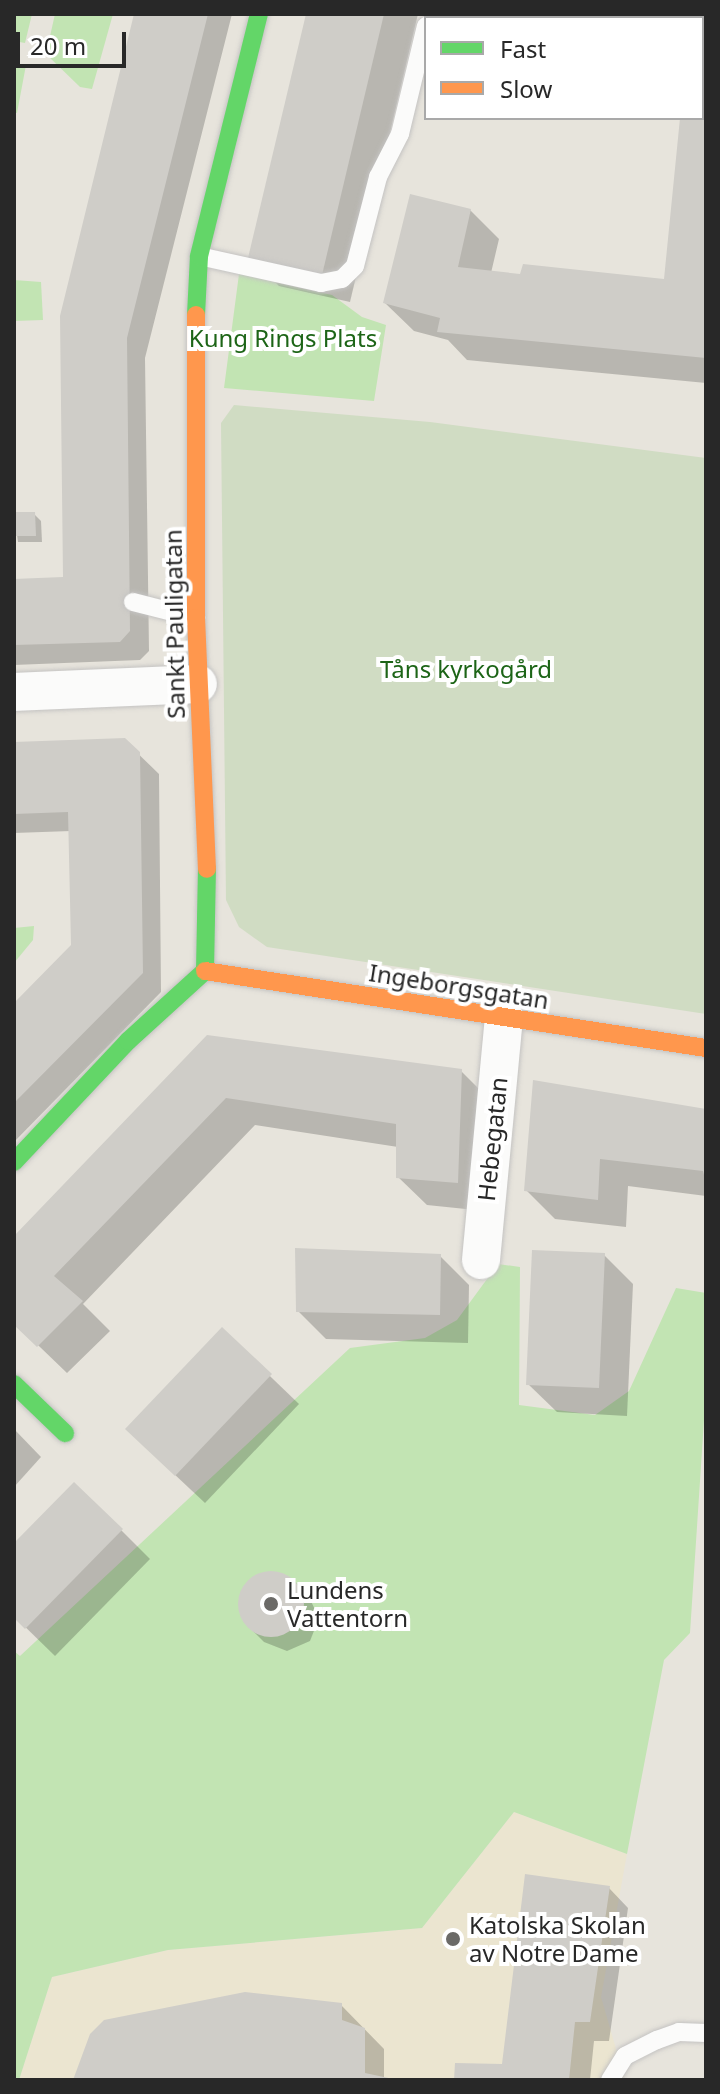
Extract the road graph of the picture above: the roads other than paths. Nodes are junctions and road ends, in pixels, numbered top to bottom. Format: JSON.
{"nodes":[{"id":1,"x":259,"y":14,"type":"edge"},
{"id":2,"x":424,"y":34,"type":"edge"},
{"id":3,"x":199,"y":256,"type":"junction"},
{"id":4,"x":133,"y":602,"type":"dead end"},
{"id":5,"x":196,"y":618,"type":"junction"},
{"id":6,"x":198,"y":684,"type":"junction"},
{"id":7,"x":14,"y":692,"type":"edge"},
{"id":8,"x":205,"y":971,"type":"junction"},
{"id":9,"x":504,"y":1017,"type":"junction"},
{"id":10,"x":706,"y":1048,"type":"edge"},
{"id":11,"x":14,"y":1162,"type":"edge"},
{"id":12,"x":481,"y":1260,"type":"dead end"},
{"id":13,"x":14,"y":1384,"type":"edge"},
{"id":14,"x":65,"y":1433,"type":"dead end"},
{"id":15,"x":706,"y":2033,"type":"edge"},
{"id":16,"x":610,"y":2080,"type":"edge"}],
"edges":[{"from":1,"to":3,"type":"street","name":"Sankt Pauligatan"},
{"from":2,"to":3,"type":"lane"},
{"from":3,"to":5,"type":"street","name":"Sankt Pauligatan"},
{"from":4,"to":5,"type":"lane"},
{"from":5,"to":6,"type":"street","name":"Sankt Pauligatan"},
{"from":6,"to":7,"type":"street"},
{"from":6,"to":8,"type":"street","name":"Sankt Pauligatan"},
{"from":8,"to":9,"type":"street","name":"Ingeborgsgatan"},
{"from":8,"to":11,"type":"street"},
{"from":9,"to":10,"type":"street","name":"Ingeborgsgatan"},
{"from":9,"to":12,"type":"street","name":"Hebegatan"},
{"from":13,"to":14,"type":"street"},
{"from":15,"to":16,"type":"lane"}]}
